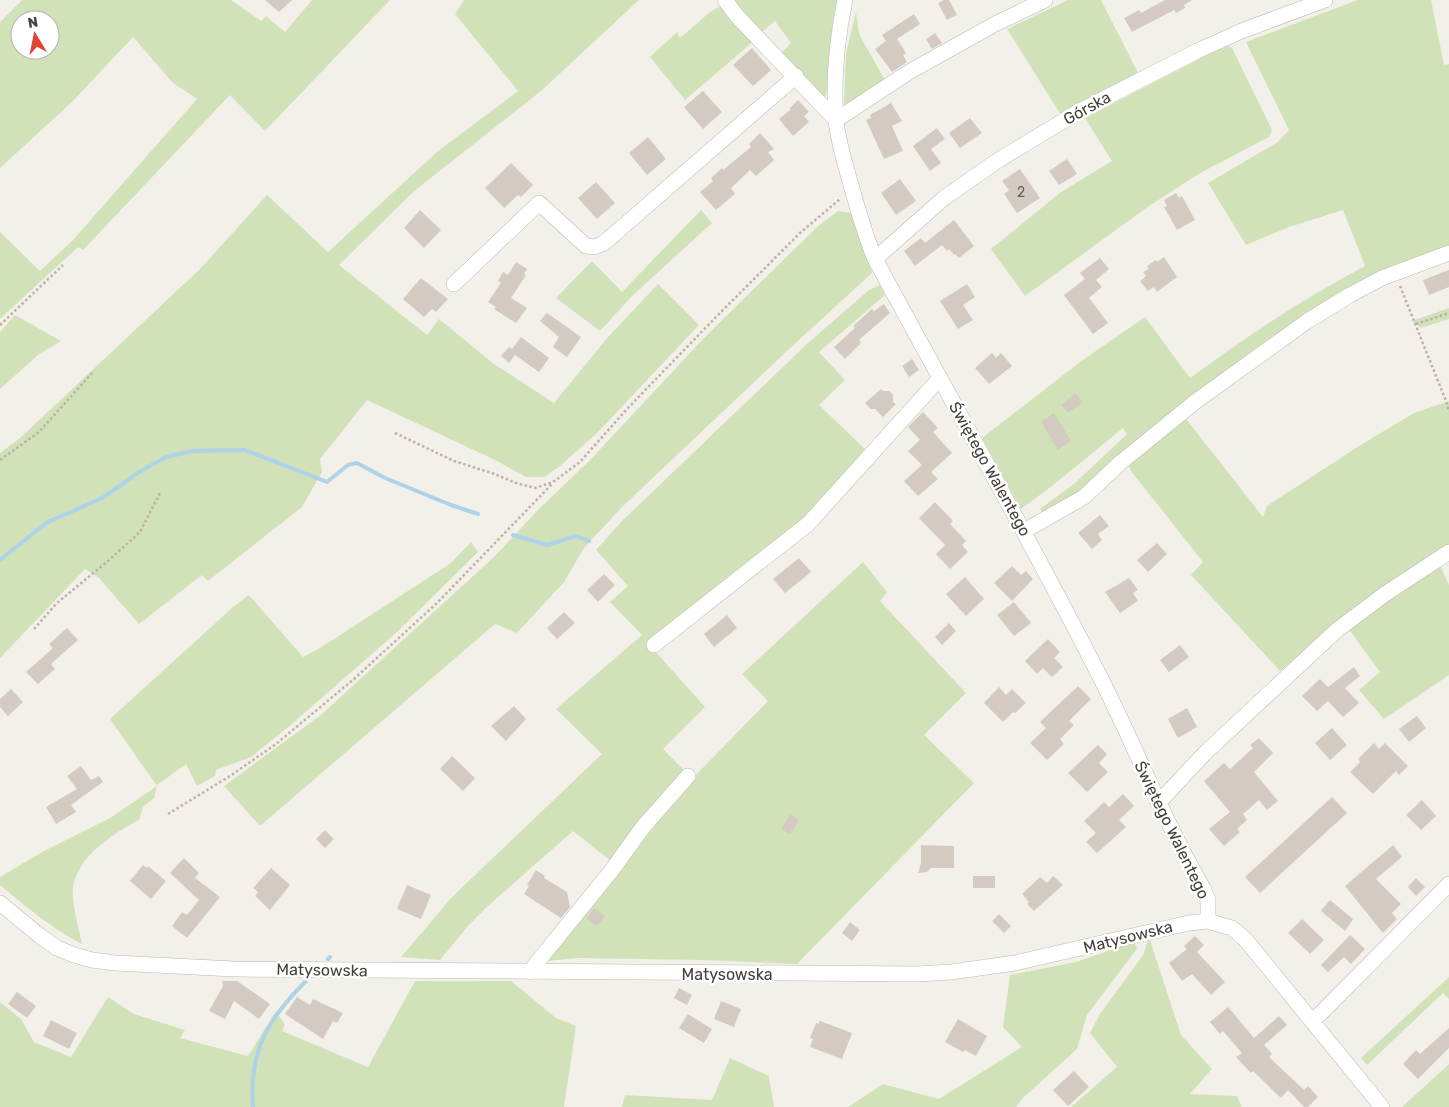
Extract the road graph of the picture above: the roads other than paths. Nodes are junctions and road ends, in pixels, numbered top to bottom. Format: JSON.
{"nodes":[{"id":1,"x":725,"y":0,"type":"edge"},
{"id":2,"x":845,"y":0,"type":"edge"},
{"id":3,"x":1045,"y":0,"type":"edge"},
{"id":4,"x":1326,"y":0,"type":"edge"},
{"id":5,"x":796,"y":76,"type":"junction"},
{"id":6,"x":836,"y":120,"type":"junction"},
{"id":7,"x":1449,"y":253,"type":"edge"},
{"id":8,"x":874,"y":259,"type":"junction"},
{"id":9,"x":454,"y":284,"type":"dead end"},
{"id":10,"x":940,"y":378,"type":"junction"},
{"id":11,"x":1024,"y":531,"type":"junction"},
{"id":12,"x":1449,"y":552,"type":"edge"},
{"id":13,"x":654,"y":645,"type":"dead end"},
{"id":14,"x":688,"y":776,"type":"dead end"},
{"id":15,"x":1157,"y":801,"type":"junction"},
{"id":16,"x":1449,"y":884,"type":"edge"},
{"id":17,"x":0,"y":903,"type":"edge"},
{"id":18,"x":1208,"y":921,"type":"junction"},
{"id":19,"x":531,"y":972,"type":"junction"},
{"id":20,"x":1313,"y":1021,"type":"junction"},
{"id":21,"x":1382,"y":1107,"type":"edge"}],
"edges":[{"from":1,"to":5,"type":"street"},
{"from":2,"to":6,"type":"street","name":"Świętego Walentego"},
{"from":3,"to":6,"type":"street"},
{"from":4,"to":8,"type":"street","name":"Górska"},
{"from":5,"to":6,"type":"street"},
{"from":5,"to":9,"type":"street"},
{"from":6,"to":8,"type":"street","name":"Świętego Walentego"},
{"from":7,"to":11,"type":"street"},
{"from":8,"to":10,"type":"street","name":"Świętego Walentego"},
{"from":10,"to":11,"type":"street","name":"Świętego Walentego"},
{"from":10,"to":13,"type":"street"},
{"from":11,"to":15,"type":"street","name":"Świętego Walentego"},
{"from":12,"to":15,"type":"street"},
{"from":14,"to":19,"type":"street"},
{"from":15,"to":18,"type":"street","name":"Świętego Walentego"},
{"from":16,"to":20,"type":"street"},
{"from":17,"to":19,"type":"street","name":"Matysowska"},
{"from":18,"to":19,"type":"street","name":"Matysowska"},
{"from":18,"to":20,"type":"street","name":"Matysowska"},
{"from":20,"to":21,"type":"street","name":"Matysowska"}]}
